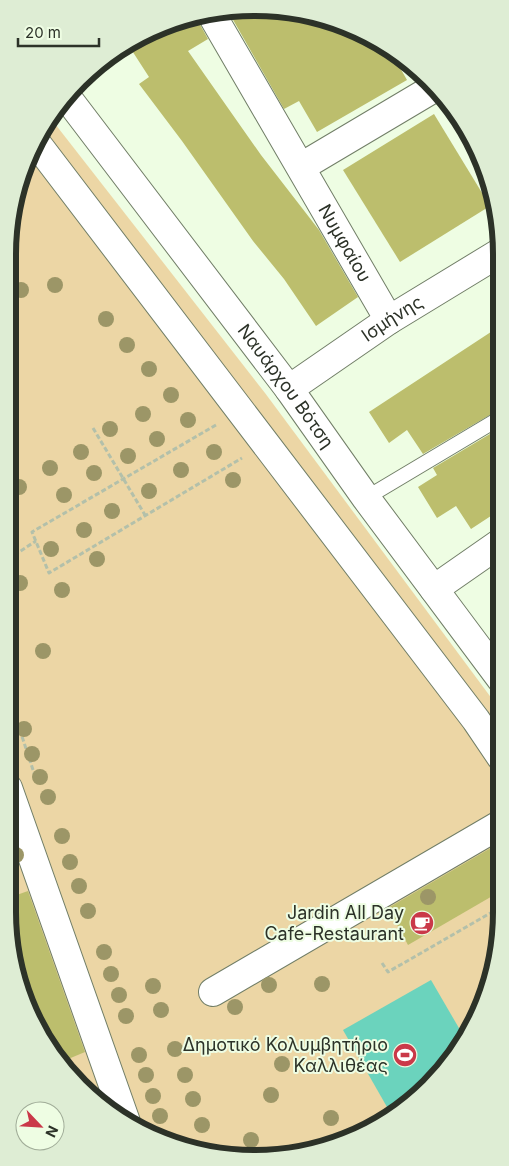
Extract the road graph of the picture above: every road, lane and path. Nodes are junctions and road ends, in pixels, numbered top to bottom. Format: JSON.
{"nodes":[{"id":1,"x":215,"y":20,"type":"edge"},
{"id":2,"x":428,"y":91,"type":"edge"},
{"id":3,"x":71,"y":102,"type":"edge"},
{"id":4,"x":41,"y":149,"type":"edge"},
{"id":5,"x":301,"y":167,"type":"junction"},
{"id":6,"x":493,"y":257,"type":"edge"},
{"id":7,"x":389,"y":320,"type":"junction"},
{"id":8,"x":289,"y":389,"type":"junction"},
{"id":9,"x":241,"y":410,"type":"junction"},
{"id":10,"x":493,"y":422,"type":"edge"},
{"id":11,"x":92,"y":428,"type":"dead end"},
{"id":12,"x":266,"y":444,"type":"junction"},
{"id":13,"x":123,"y":479,"type":"junction"},
{"id":14,"x":366,"y":498,"type":"junction"},
{"id":15,"x":145,"y":515,"type":"junction"},
{"id":16,"x":36,"y":541,"type":"junction"},
{"id":17,"x":493,"y":549,"type":"edge"},
{"id":18,"x":16,"y":554,"type":"edge"},
{"id":19,"x":434,"y":589,"type":"junction"},
{"id":20,"x":493,"y":668,"type":"edge"},
{"id":21,"x":493,"y":745,"type":"edge"},
{"id":22,"x":16,"y":811,"type":"edge"},
{"id":23,"x":493,"y":829,"type":"edge"},
{"id":24,"x":493,"y":912,"type":"edge"},
{"id":25,"x":382,"y":962,"type":"dead end"},
{"id":26,"x":213,"y":992,"type":"dead end"},
{"id":27,"x":122,"y":1110,"type":"edge"}],
"edges":[{"from":1,"to":5,"type":"street","name":"Νυμφαίου"},
{"from":2,"to":5,"type":"street"},
{"from":3,"to":8,"type":"street","name":"Ναυάρχου Βότση"},
{"from":4,"to":9,"type":"street"},
{"from":5,"to":7,"type":"street","name":"Νυμφαίου"},
{"from":6,"to":7,"type":"street","name":"Ισμήνης"},
{"from":7,"to":8,"type":"street","name":"Ισμήνης"},
{"from":8,"to":14,"type":"street","name":"Ναυάρχου Βότση"},
{"from":9,"to":12,"type":"street"},
{"from":9,"to":13,"type":"path"},
{"from":10,"to":14,"type":"lane"},
{"from":11,"to":13,"type":"path"},
{"from":12,"to":15,"type":"path"},
{"from":12,"to":21,"type":"street"},
{"from":13,"to":15,"type":"path"},
{"from":13,"to":16,"type":"path"},
{"from":14,"to":19,"type":"street","name":"Ναυάρχου Βότση"},
{"from":15,"to":16,"type":"path"},
{"from":16,"to":18,"type":"path"},
{"from":17,"to":19,"type":"street"},
{"from":19,"to":20,"type":"street","name":"Ναυάρχου Βότση"},
{"from":22,"to":27,"type":"street"},
{"from":23,"to":26,"type":"street"},
{"from":24,"to":25,"type":"path"}]}
